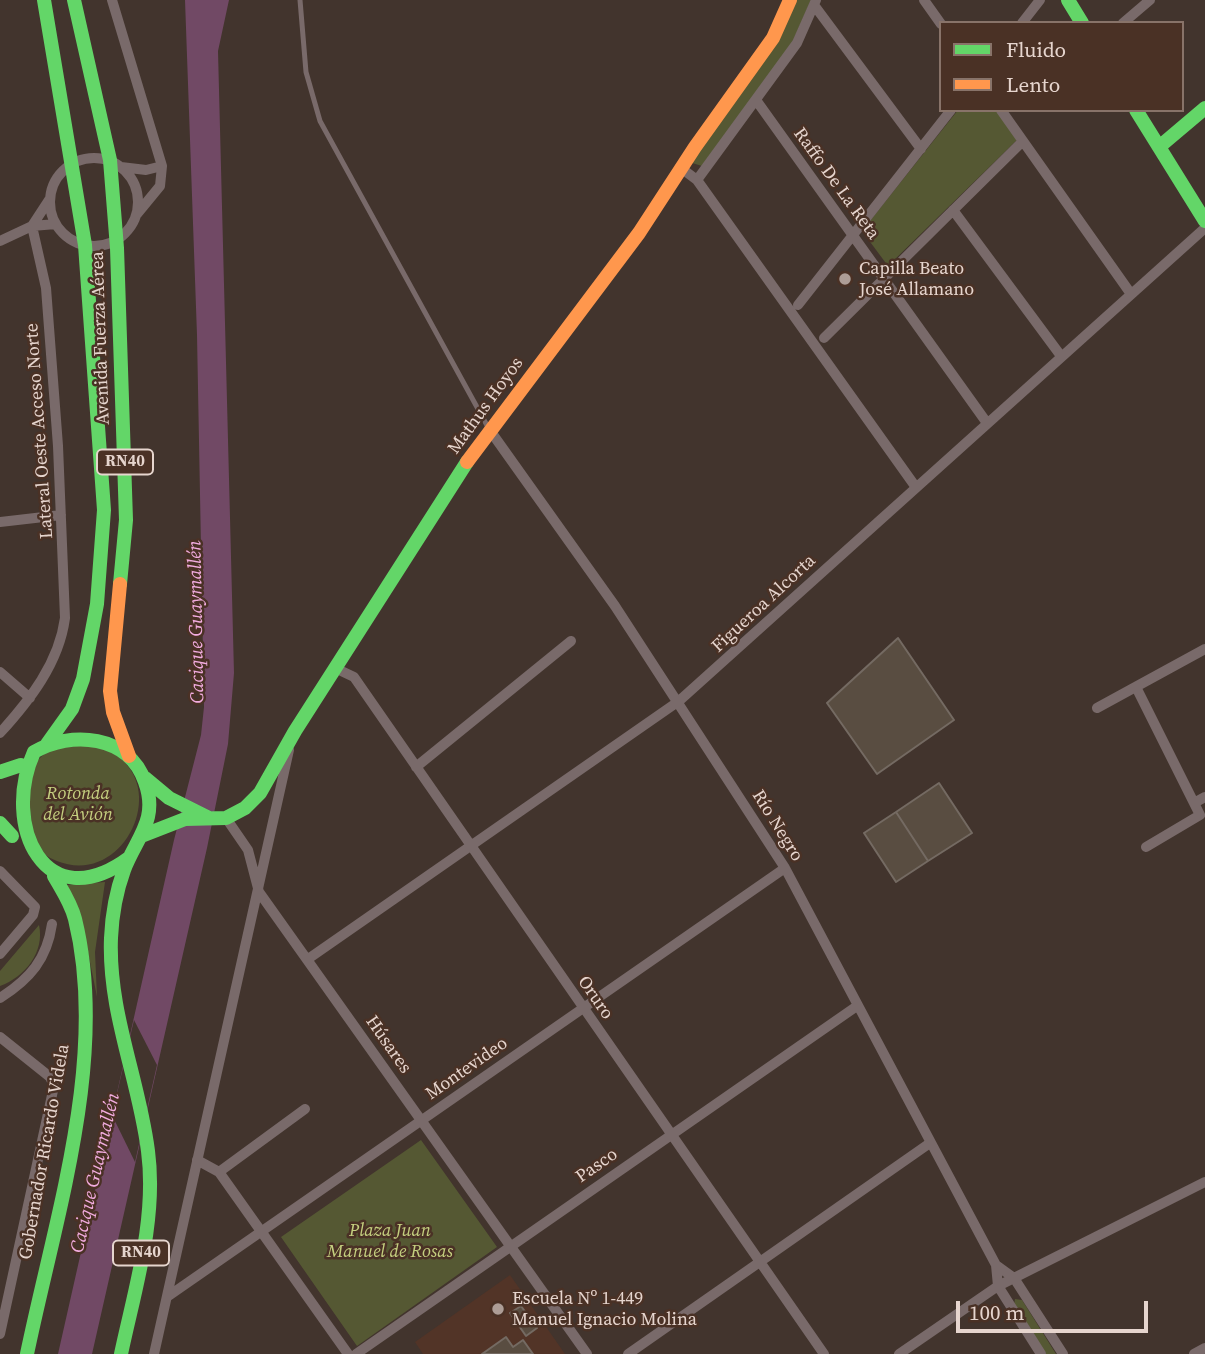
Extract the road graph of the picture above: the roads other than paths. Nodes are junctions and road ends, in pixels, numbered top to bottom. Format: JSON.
{"nodes":[{"id":1,"x":44,"y":0,"type":"edge"},
{"id":2,"x":74,"y":0,"type":"edge"},
{"id":3,"x":112,"y":0,"type":"edge"},
{"id":4,"x":300,"y":0,"type":"edge"},
{"id":5,"x":790,"y":0,"type":"edge"},
{"id":6,"x":924,"y":0,"type":"edge"},
{"id":7,"x":1040,"y":0,"type":"edge"},
{"id":8,"x":1068,"y":0,"type":"edge"},
{"id":9,"x":1150,"y":0,"type":"edge"},
{"id":10,"x":815,"y":2,"type":"edge"},
{"id":11,"x":939,"y":21,"type":"edge"},
{"id":12,"x":1023,"y":21,"type":"edge"},
{"id":13,"x":1081,"y":21,"type":"edge"},
{"id":14,"x":1125,"y":21,"type":"edge"},
{"id":15,"x":756,"y":100,"type":"junction"},
{"id":16,"x":1205,"y":108,"type":"edge"},
{"id":17,"x":949,"y":112,"type":"edge"},
{"id":18,"x":1002,"y":112,"type":"edge"},
{"id":19,"x":1137,"y":112,"type":"edge"},
{"id":20,"x":1023,"y":141,"type":"junction"},
{"id":21,"x":1159,"y":147,"type":"junction"},
{"id":22,"x":921,"y":149,"type":"junction"},
{"id":23,"x":73,"y":163,"type":"junction"},
{"id":24,"x":115,"y":163,"type":"junction"},
{"id":25,"x":162,"y":166,"type":"junction"},
{"id":26,"x":681,"y":168,"type":"junction"},
{"id":27,"x":697,"y":180,"type":"junction"},
{"id":28,"x":50,"y":199,"type":"junction"},
{"id":29,"x":953,"y":210,"type":"junction"},
{"id":30,"x":136,"y":215,"type":"junction"},
{"id":31,"x":1205,"y":221,"type":"edge"},
{"id":32,"x":56,"y":224,"type":"junction"},
{"id":33,"x":32,"y":226,"type":"junction"},
{"id":34,"x":1205,"y":228,"type":"edge"},
{"id":35,"x":852,"y":234,"type":"junction"},
{"id":36,"x":117,"y":240,"type":"junction"},
{"id":37,"x":0,"y":241,"type":"edge"},
{"id":38,"x":85,"y":245,"type":"junction"},
{"id":39,"x":884,"y":279,"type":"junction"},
{"id":40,"x":1131,"y":294,"type":"junction"},
{"id":41,"x":798,"y":305,"type":"dead end"},
{"id":42,"x":824,"y":338,"type":"dead end"},
{"id":43,"x":1061,"y":356,"type":"junction"},
{"id":44,"x":987,"y":423,"type":"junction"},
{"id":45,"x":489,"y":429,"type":"junction"},
{"id":46,"x":915,"y":486,"type":"junction"},
{"id":47,"x":61,"y":515,"type":"junction"},
{"id":48,"x":0,"y":522,"type":"edge"},
{"id":49,"x":571,"y":641,"type":"dead end"},
{"id":50,"x":1205,"y":649,"type":"edge"},
{"id":51,"x":335,"y":668,"type":"junction"},
{"id":52,"x":0,"y":672,"type":"edge"},
{"id":53,"x":1136,"y":687,"type":"junction"},
{"id":54,"x":30,"y":698,"type":"junction"},
{"id":55,"x":679,"y":701,"type":"junction"},
{"id":56,"x":1097,"y":708,"type":"dead end"},
{"id":57,"x":0,"y":733,"type":"edge"},
{"id":58,"x":291,"y":737,"type":"junction"},
{"id":59,"x":47,"y":744,"type":"junction"},
{"id":60,"x":130,"y":759,"type":"junction"},
{"id":61,"x":21,"y":765,"type":"junction"},
{"id":62,"x":416,"y":767,"type":"junction"},
{"id":63,"x":0,"y":772,"type":"edge"},
{"id":64,"x":144,"y":777,"type":"junction"},
{"id":65,"x":1205,"y":797,"type":"edge"},
{"id":66,"x":1194,"y":803,"type":"junction"},
{"id":67,"x":215,"y":818,"type":"junction"},
{"id":68,"x":0,"y":823,"type":"edge"},
{"id":69,"x":144,"y":835,"type":"junction"},
{"id":70,"x":12,"y":836,"type":"junction"},
{"id":71,"x":470,"y":845,"type":"junction"},
{"id":72,"x":1146,"y":846,"type":"dead end"},
{"id":73,"x":129,"y":858,"type":"junction"},
{"id":74,"x":785,"y":868,"type":"junction"},
{"id":75,"x":0,"y":871,"type":"edge"},
{"id":76,"x":54,"y":876,"type":"junction"},
{"id":77,"x":259,"y":892,"type":"junction"},
{"id":78,"x":52,"y":923,"type":"dead end"},
{"id":79,"x":0,"y":954,"type":"edge"},
{"id":80,"x":308,"y":958,"type":"junction"},
{"id":81,"x":0,"y":998,"type":"edge"},
{"id":82,"x":857,"y":1006,"type":"junction"},
{"id":83,"x":582,"y":1007,"type":"junction"},
{"id":84,"x":0,"y":1037,"type":"edge"},
{"id":85,"x":305,"y":1109,"type":"dead end"},
{"id":86,"x":422,"y":1120,"type":"junction"},
{"id":87,"x":670,"y":1135,"type":"junction"},
{"id":88,"x":930,"y":1143,"type":"junction"},
{"id":89,"x":197,"y":1160,"type":"junction"},
{"id":90,"x":219,"y":1171,"type":"junction"},
{"id":91,"x":1205,"y":1182,"type":"edge"},
{"id":92,"x":262,"y":1232,"type":"junction"},
{"id":93,"x":511,"y":1246,"type":"junction"},
{"id":94,"x":758,"y":1261,"type":"junction"},
{"id":95,"x":996,"y":1265,"type":"junction"},
{"id":96,"x":1013,"y":1278,"type":"junction"},
{"id":97,"x":998,"y":1286,"type":"junction"},
{"id":98,"x":167,"y":1297,"type":"junction"},
{"id":99,"x":0,"y":1334,"type":"edge"},
{"id":100,"x":1205,"y":1348,"type":"edge"},
{"id":101,"x":26,"y":1352,"type":"edge"},
{"id":102,"x":121,"y":1354,"type":"edge"},
{"id":103,"x":154,"y":1354,"type":"edge"},
{"id":104,"x":348,"y":1354,"type":"edge"},
{"id":105,"x":356,"y":1354,"type":"edge"},
{"id":106,"x":587,"y":1354,"type":"edge"},
{"id":107,"x":628,"y":1354,"type":"edge"},
{"id":108,"x":824,"y":1354,"type":"edge"},
{"id":109,"x":899,"y":1354,"type":"edge"},
{"id":110,"x":1041,"y":1354,"type":"edge"},
{"id":111,"x":1063,"y":1354,"type":"edge"},
{"id":112,"x":1194,"y":1354,"type":"edge"}],
"edges":[{"from":1,"to":23,"type":"main road","name":"Avenida Fuerza Aérea","number":"RN40"},
{"from":2,"to":24,"type":"main road","name":"Avenida Fuerza Aérea","number":"RN40"},
{"from":3,"to":25,"type":"street"},
{"from":4,"to":45,"type":"lane"},
{"from":5,"to":26,"type":"main road","name":"Mathus Hoyos"},
{"from":6,"to":11,"type":"street"},
{"from":7,"to":12,"type":"street"},
{"from":8,"to":13,"type":"main road"},
{"from":9,"to":14,"type":"street"},
{"from":10,"to":15,"type":"street"},
{"from":10,"to":22,"type":"street"},
{"from":15,"to":27,"type":"street"},
{"from":15,"to":35,"type":"street","name":"Raffo De La Reta"},
{"from":16,"to":21,"type":"main road"},
{"from":17,"to":22,"type":"street"},
{"from":18,"to":20,"type":"street"},
{"from":19,"to":21,"type":"main road"},
{"from":20,"to":29,"type":"street"},
{"from":20,"to":40,"type":"street"},
{"from":21,"to":31,"type":"main road"},
{"from":22,"to":35,"type":"street"},
{"from":23,"to":24,"type":"street"},
{"from":23,"to":28,"type":"street"},
{"from":23,"to":38,"type":"main road","name":"Avenida Fuerza Aérea","number":"RN40"},
{"from":24,"to":25,"type":"street"},
{"from":24,"to":30,"type":"street"},
{"from":24,"to":36,"type":"main road","name":"Avenida Fuerza Aérea","number":"RN40"},
{"from":25,"to":30,"type":"street"},
{"from":26,"to":27,"type":"street"},
{"from":26,"to":45,"type":"main road","name":"Mathus Hoyos"},
{"from":27,"to":46,"type":"street"},
{"from":28,"to":32,"type":"street"},
{"from":28,"to":33,"type":"street"},
{"from":29,"to":39,"type":"street"},
{"from":29,"to":43,"type":"street"},
{"from":30,"to":36,"type":"street"},
{"from":32,"to":33,"type":"street"},
{"from":32,"to":38,"type":"street"},
{"from":33,"to":37,"type":"street"},
{"from":33,"to":47,"type":"street","name":"Lateral Oeste Acceso Norte"},
{"from":34,"to":40,"type":"street","name":"Figueroa Alcorta"},
{"from":35,"to":39,"type":"street","name":"Raffo De La Reta"},
{"from":35,"to":41,"type":"street"},
{"from":36,"to":38,"type":"street"},
{"from":36,"to":60,"type":"main road","name":"Avenida Fuerza Aérea","number":"RN40"},
{"from":38,"to":59,"type":"main road","name":"Avenida Fuerza Aérea","number":"RN40"},
{"from":39,"to":42,"type":"street"},
{"from":39,"to":44,"type":"street","name":"Raffo De La Reta"},
{"from":40,"to":43,"type":"street","name":"Figueroa Alcorta"},
{"from":43,"to":44,"type":"street","name":"Figueroa Alcorta"},
{"from":44,"to":46,"type":"street","name":"Figueroa Alcorta"},
{"from":45,"to":51,"type":"main road","name":"Mathus Hoyos"},
{"from":45,"to":55,"type":"street","name":"Río Negro"},
{"from":46,"to":55,"type":"street","name":"Figueroa Alcorta"},
{"from":47,"to":48,"type":"street"},
{"from":47,"to":54,"type":"street","name":"Lateral Oeste Acceso Norte"},
{"from":49,"to":62,"type":"street"},
{"from":50,"to":53,"type":"street"},
{"from":51,"to":58,"type":"main road","name":"Mathus Hoyos"},
{"from":51,"to":62,"type":"street","name":"Oruro"},
{"from":52,"to":54,"type":"street"},
{"from":53,"to":56,"type":"street"},
{"from":53,"to":66,"type":"street"},
{"from":54,"to":57,"type":"street"},
{"from":55,"to":71,"type":"street","name":"Figueroa Alcorta"},
{"from":55,"to":74,"type":"street","name":"Río Negro"},
{"from":58,"to":67,"type":"main road","name":"Mathus Hoyos"},
{"from":58,"to":77,"type":"street"},
{"from":59,"to":60,"type":"main road"},
{"from":59,"to":61,"type":"main road","number":"RN40"},
{"from":60,"to":64,"type":"main road","number":"RN40"},
{"from":61,"to":63,"type":"main road"},
{"from":61,"to":70,"type":"main road","number":"RN40"},
{"from":62,"to":71,"type":"street","name":"Oruro"},
{"from":64,"to":67,"type":"main road"},
{"from":64,"to":69,"type":"main road","number":"RN40"},
{"from":65,"to":66,"type":"street"},
{"from":66,"to":72,"type":"street"},
{"from":67,"to":69,"type":"main road","name":"Mathus Hoyos"},
{"from":67,"to":77,"type":"street","name":"Húsares"},
{"from":68,"to":70,"type":"main road"},
{"from":69,"to":73,"type":"main road","number":"RN40"},
{"from":70,"to":76,"type":"main road","number":"RN40"},
{"from":71,"to":80,"type":"street","name":"Figueroa Alcorta"},
{"from":71,"to":83,"type":"street","name":"Oruro"},
{"from":73,"to":76,"type":"main road"},
{"from":73,"to":102,"type":"main road","number":"RN40"},
{"from":74,"to":82,"type":"street","name":"Río Negro"},
{"from":74,"to":83,"type":"street","name":"Montevideo"},
{"from":75,"to":79,"type":"street"},
{"from":76,"to":101,"type":"main road","name":"Gobernador Ricardo Videla","number":"RN40"},
{"from":77,"to":80,"type":"street","name":"Húsares"},
{"from":77,"to":89,"type":"street"},
{"from":78,"to":81,"type":"street"},
{"from":80,"to":86,"type":"street","name":"Húsares"},
{"from":82,"to":87,"type":"street","name":"Pasco"},
{"from":82,"to":88,"type":"street","name":"Río Negro"},
{"from":83,"to":86,"type":"street","name":"Montevideo"},
{"from":83,"to":87,"type":"street","name":"Oruro"},
{"from":84,"to":99,"type":"street"},
{"from":85,"to":90,"type":"street"},
{"from":86,"to":92,"type":"street","name":"Montevideo"},
{"from":86,"to":93,"type":"street","name":"Húsares"},
{"from":87,"to":93,"type":"street","name":"Pasco"},
{"from":87,"to":94,"type":"street","name":"Oruro"},
{"from":88,"to":94,"type":"street"},
{"from":88,"to":95,"type":"street","name":"Río Negro"},
{"from":89,"to":90,"type":"street"},
{"from":89,"to":98,"type":"street"},
{"from":90,"to":92,"type":"street"},
{"from":91,"to":96,"type":"street"},
{"from":92,"to":98,"type":"street","name":"Montevideo"},
{"from":92,"to":104,"type":"street"},
{"from":93,"to":105,"type":"street","name":"Pasco"},
{"from":93,"to":106,"type":"street","name":"Húsares"},
{"from":94,"to":107,"type":"street"},
{"from":94,"to":108,"type":"street","name":"Oruro"},
{"from":95,"to":96,"type":"street","name":"Río Negro"},
{"from":95,"to":97,"type":"street","name":"Río Negro"},
{"from":96,"to":97,"type":"street"},
{"from":96,"to":111,"type":"street","name":"Río Negro"},
{"from":97,"to":109,"type":"street"},
{"from":97,"to":110,"type":"street","name":"Río Negro"},
{"from":98,"to":103,"type":"street"},
{"from":100,"to":112,"type":"street"}]}
